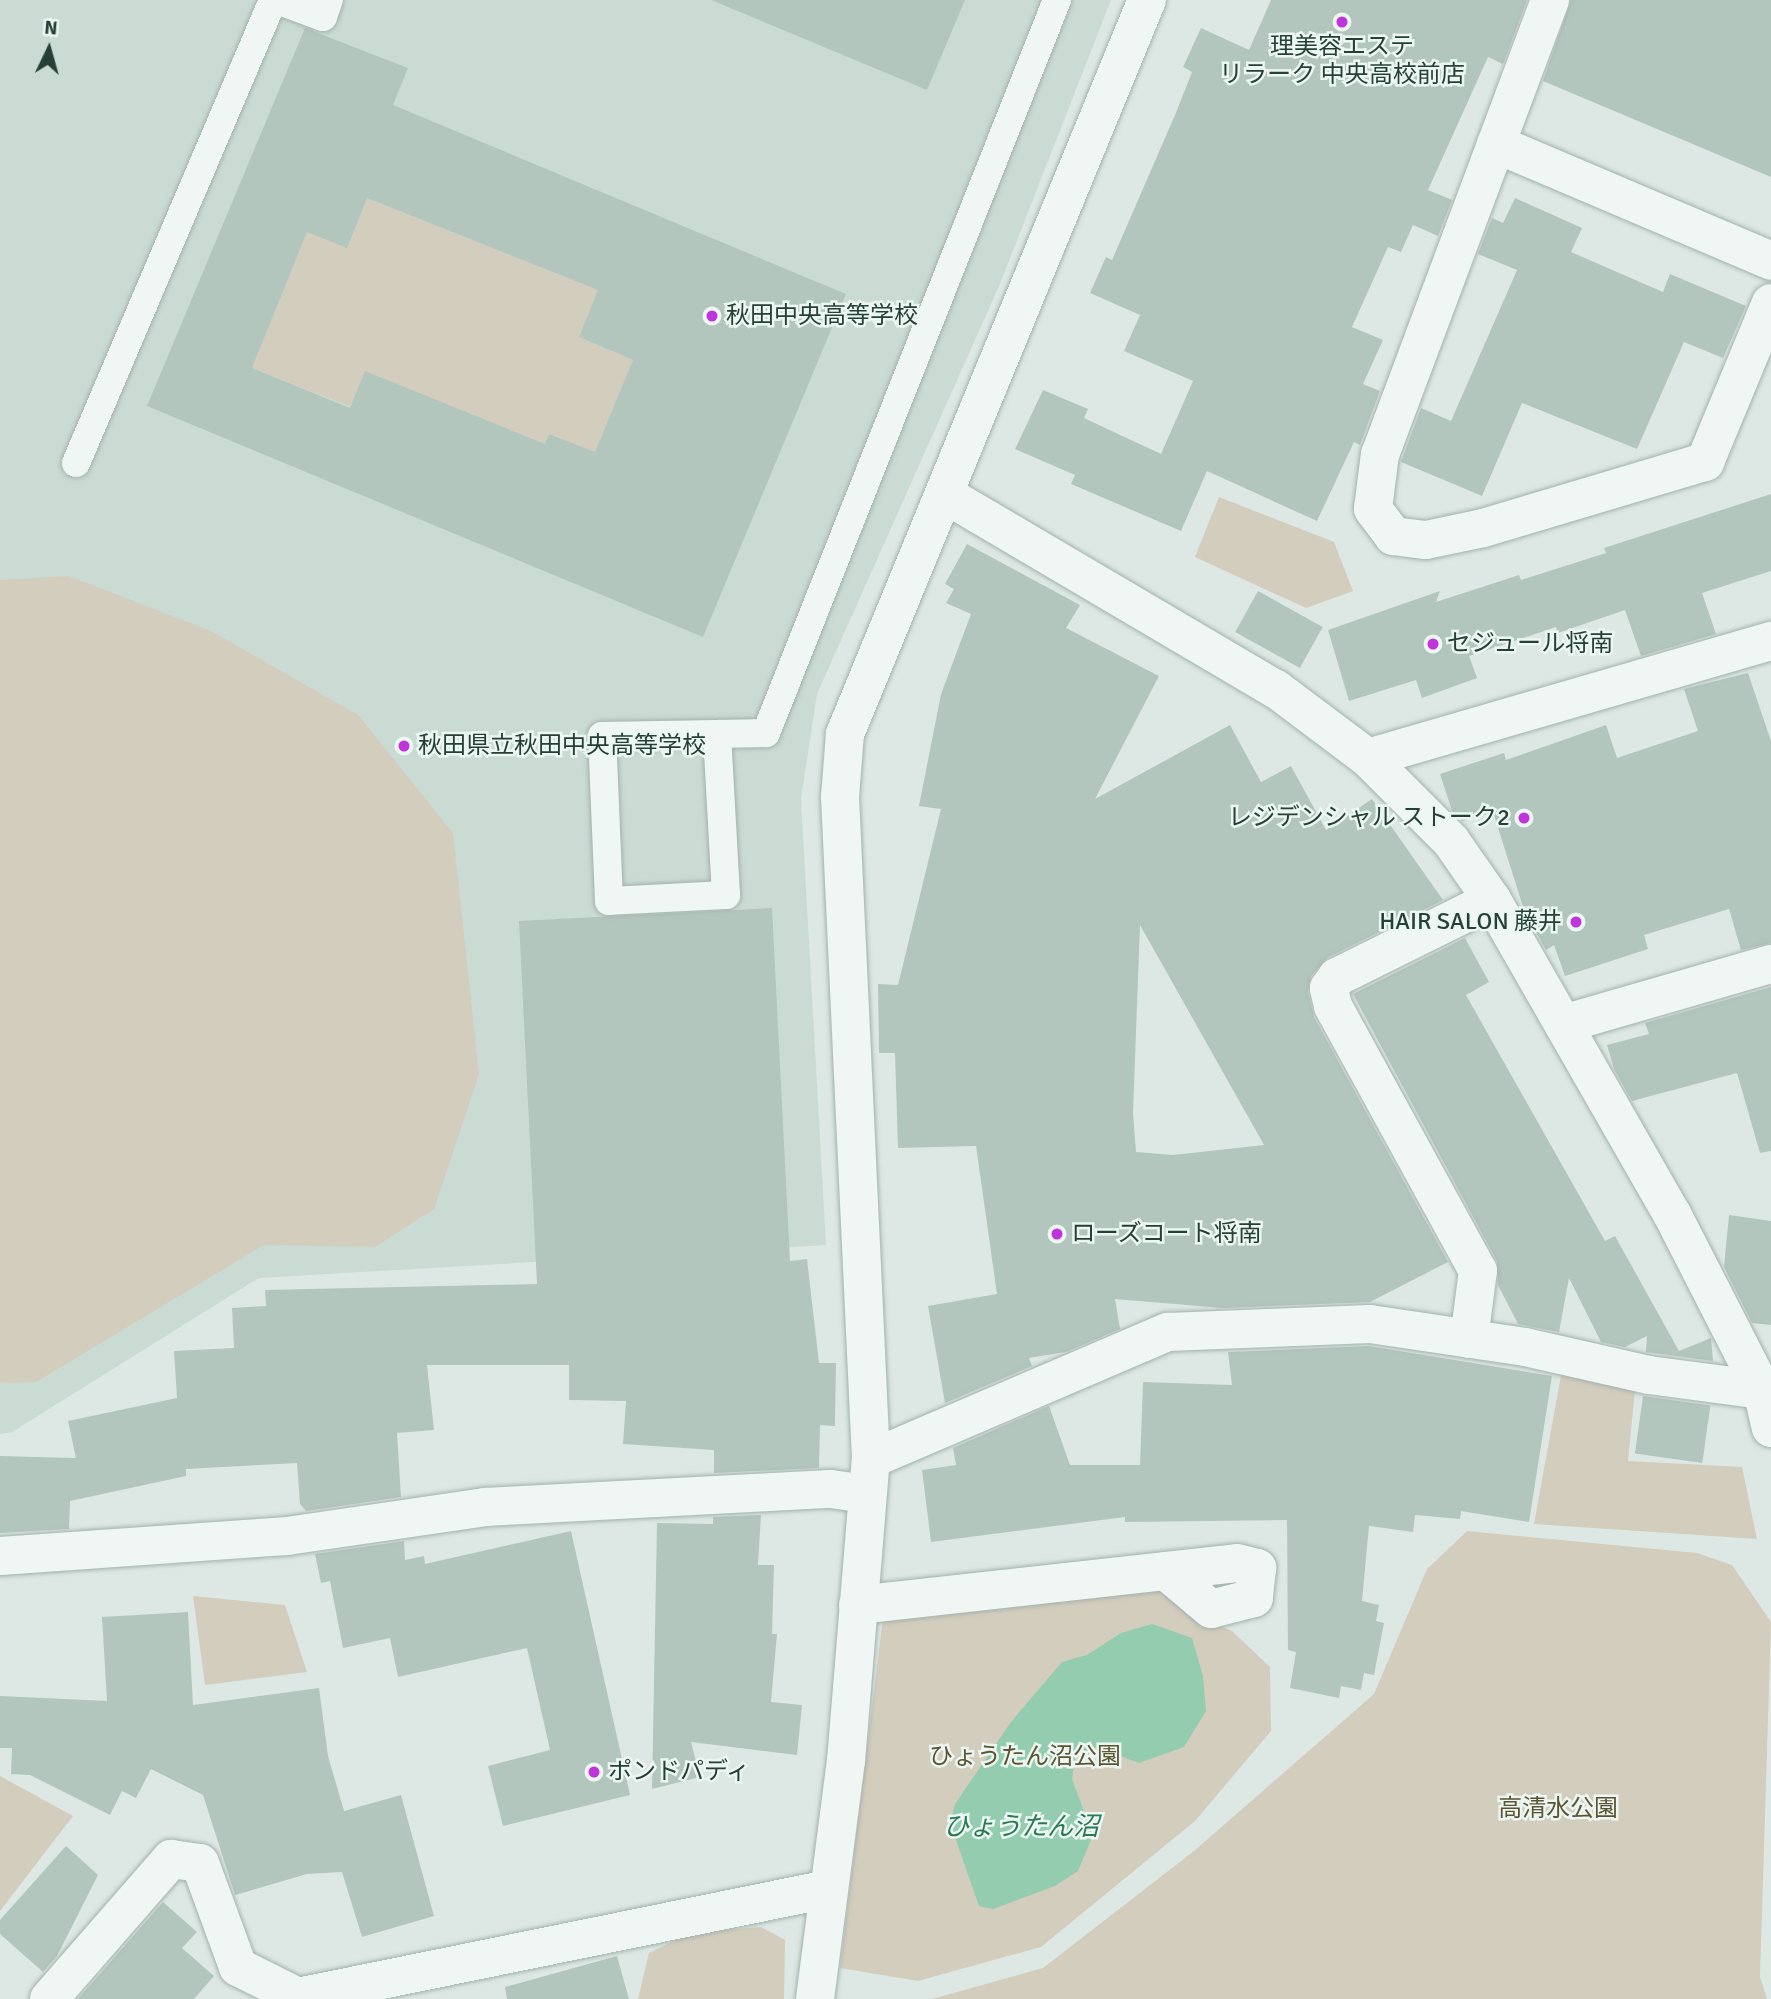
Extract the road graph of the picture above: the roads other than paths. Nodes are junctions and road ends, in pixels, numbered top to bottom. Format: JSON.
{"nodes":[{"id":1,"x":275,"y":0,"type":"edge"},
{"id":2,"x":329,"y":0,"type":"edge"},
{"id":3,"x":1057,"y":0,"type":"edge"},
{"id":4,"x":1147,"y":0,"type":"edge"},
{"id":5,"x":1550,"y":0,"type":"edge"},
{"id":6,"x":1496,"y":144,"type":"junction"},
{"id":7,"x":1771,"y":261,"type":"edge"},
{"id":8,"x":1771,"y":303,"type":"edge"},
{"id":9,"x":76,"y":463,"type":"dead end"},
{"id":10,"x":946,"y":495,"type":"junction"},
{"id":11,"x":1771,"y":641,"type":"edge"},
{"id":12,"x":717,"y":734,"type":"junction"},
{"id":13,"x":1368,"y":758,"type":"junction"},
{"id":14,"x":1492,"y":900,"type":"junction"},
{"id":15,"x":1771,"y":964,"type":"edge"},
{"id":16,"x":1563,"y":1024,"type":"junction"},
{"id":17,"x":1469,"y":1339,"type":"junction"},
{"id":18,"x":1767,"y":1390,"type":"edge"},
{"id":19,"x":1771,"y":1428,"type":"edge"},
{"id":20,"x":869,"y":1476,"type":"junction"},
{"id":21,"x":0,"y":1556,"type":"edge"},
{"id":22,"x":1166,"y":1571,"type":"dead end"},
{"id":23,"x":859,"y":1605,"type":"junction"},
{"id":24,"x":828,"y":1889,"type":"junction"},
{"id":25,"x":48,"y":1999,"type":"edge"},
{"id":26,"x":815,"y":1999,"type":"edge"}],
"edges":[{"from":1,"to":2,"type":"lane"},
{"from":1,"to":9,"type":"lane"},
{"from":3,"to":12,"type":"lane"},
{"from":4,"to":10,"type":"street"},
{"from":5,"to":6,"type":"street"},
{"from":6,"to":7,"type":"street"},
{"from":6,"to":8,"type":"street"},
{"from":10,"to":13,"type":"street"},
{"from":10,"to":20,"type":"street"},
{"from":11,"to":13,"type":"street"},
{"from":12,"to":12,"type":"lane"},
{"from":13,"to":14,"type":"street"},
{"from":14,"to":16,"type":"street"},
{"from":14,"to":17,"type":"street"},
{"from":15,"to":16,"type":"street"},
{"from":16,"to":18,"type":"street"},
{"from":17,"to":18,"type":"street"},
{"from":17,"to":20,"type":"street"},
{"from":18,"to":19,"type":"street"},
{"from":20,"to":21,"type":"street"},
{"from":20,"to":23,"type":"street"},
{"from":22,"to":23,"type":"street"},
{"from":23,"to":24,"type":"street"},
{"from":24,"to":25,"type":"street"},
{"from":24,"to":26,"type":"street"}]}
